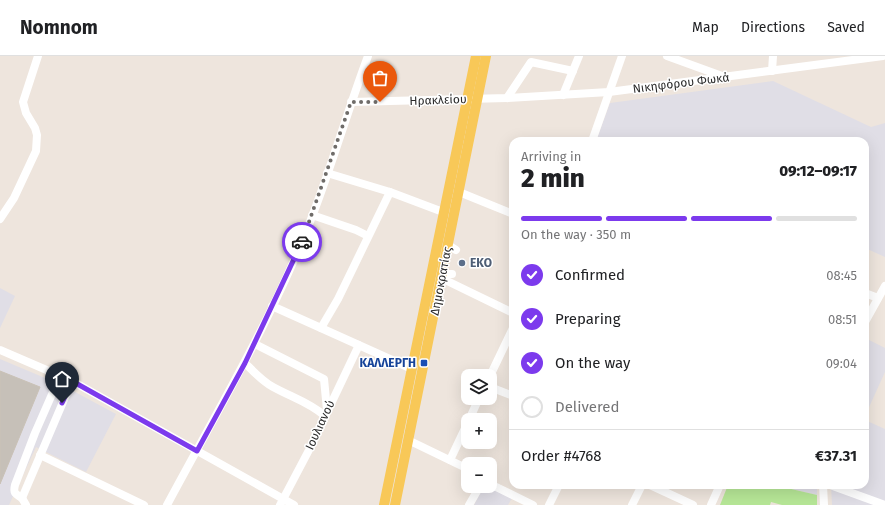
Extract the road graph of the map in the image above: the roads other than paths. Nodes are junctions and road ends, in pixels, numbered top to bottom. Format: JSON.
{"nodes":[{"id":1,"x":38,"y":56,"type":"edge"},
{"id":2,"x":368,"y":56,"type":"edge"},
{"id":3,"x":476,"y":56,"type":"edge"},
{"id":4,"x":486,"y":56,"type":"edge"},
{"id":5,"x":579,"y":56,"type":"edge"},
{"id":6,"x":622,"y":56,"type":"edge"},
{"id":7,"x":667,"y":56,"type":"edge"},
{"id":8,"x":773,"y":56,"type":"edge"},
{"id":9,"x":883,"y":56,"type":"edge"},
{"id":10,"x":573,"y":71,"type":"junction"},
{"id":11,"x":772,"y":71,"type":"junction"},
{"id":12,"x":725,"y":77,"type":"junction"},
{"id":13,"x":609,"y":92,"type":"junction"},
{"id":14,"x":563,"y":95,"type":"junction"},
{"id":15,"x":507,"y":98,"type":"junction"},
{"id":16,"x":467,"y":99,"type":"junction"},
{"id":17,"x":478,"y":99,"type":"junction"},
{"id":18,"x":351,"y":102,"type":"junction"},
{"id":19,"x":593,"y":137,"type":"edge"},
{"id":20,"x":327,"y":172,"type":"junction"},
{"id":21,"x":390,"y":192,"type":"junction"},
{"id":22,"x":459,"y":192,"type":"junction"},
{"id":23,"x":443,"y":212,"type":"junction"},
{"id":24,"x":509,"y":212,"type":"edge"},
{"id":25,"x":312,"y":215,"type":"junction"},
{"id":26,"x":0,"y":219,"type":"edge"},
{"id":27,"x":368,"y":236,"type":"junction"},
{"id":28,"x":445,"y":275,"type":"junction"},
{"id":29,"x":885,"y":286,"type":"edge"},
{"id":30,"x":869,"y":295,"type":"edge"},
{"id":31,"x":878,"y":298,"type":"junction"},
{"id":32,"x":272,"y":306,"type":"junction"},
{"id":33,"x":509,"y":311,"type":"edge"},
{"id":34,"x":869,"y":315,"type":"edge"},
{"id":35,"x":321,"y":328,"type":"junction"},
{"id":36,"x":509,"y":336,"type":"edge"},
{"id":37,"x":255,"y":344,"type":"junction"},
{"id":38,"x":359,"y":345,"type":"junction"},
{"id":39,"x":0,"y":350,"type":"edge"},
{"id":40,"x":245,"y":363,"type":"junction"},
{"id":41,"x":412,"y":369,"type":"junction"},
{"id":42,"x":493,"y":369,"type":"edge"},
{"id":43,"x":62,"y":376,"type":"junction"},
{"id":44,"x":72,"y":381,"type":"junction"},
{"id":45,"x":497,"y":390,"type":"edge"},
{"id":46,"x":509,"y":394,"type":"edge"},
{"id":47,"x":326,"y":413,"type":"junction"},
{"id":48,"x":461,"y":436,"type":"edge"},
{"id":49,"x":408,"y":440,"type":"junction"},
{"id":50,"x":197,"y":451,"type":"junction"},
{"id":51,"x":40,"y":455,"type":"junction"},
{"id":52,"x":450,"y":460,"type":"junction"},
{"id":53,"x":461,"y":466,"type":"edge"},
{"id":54,"x":497,"y":488,"type":"edge"},
{"id":55,"x":557,"y":489,"type":"edge"},
{"id":56,"x":640,"y":489,"type":"edge"},
{"id":57,"x":659,"y":489,"type":"edge"},
{"id":58,"x":718,"y":489,"type":"edge"},
{"id":59,"x":823,"y":489,"type":"edge"},
{"id":60,"x":841,"y":489,"type":"edge"},
{"id":61,"x":476,"y":493,"type":"edge"},
{"id":62,"x":24,"y":501,"type":"edge"},
{"id":63,"x":282,"y":502,"type":"edge"},
{"id":64,"x":144,"y":505,"type":"edge"},
{"id":65,"x":167,"y":505,"type":"edge"},
{"id":66,"x":294,"y":505,"type":"edge"},
{"id":67,"x":384,"y":505,"type":"edge"},
{"id":68,"x":395,"y":505,"type":"edge"},
{"id":69,"x":469,"y":505,"type":"edge"},
{"id":70,"x":532,"y":505,"type":"edge"},
{"id":71,"x":549,"y":505,"type":"edge"},
{"id":72,"x":632,"y":505,"type":"edge"},
{"id":73,"x":693,"y":505,"type":"edge"},
{"id":74,"x":711,"y":505,"type":"edge"},
{"id":75,"x":824,"y":505,"type":"edge"},
{"id":76,"x":885,"y":505,"type":"edge"}],
"edges":[{"from":1,"to":26,"type":"street"},
{"from":2,"to":18,"type":"street"},
{"from":3,"to":16,"type":"main road","name":"Δημοκρατίας"},
{"from":4,"to":17,"type":"main road","name":"Δημοκρατίας"},
{"from":5,"to":10,"type":"street"},
{"from":6,"to":13,"type":"street"},
{"from":7,"to":12,"type":"street"},
{"from":8,"to":11,"type":"street"},
{"from":9,"to":11,"type":"street","name":"Νικηφόρου Φωκά"},
{"from":10,"to":14,"type":"street"},
{"from":10,"to":15,"type":"street"},
{"from":11,"to":12,"type":"street","name":"Νικηφόρου Φωκά"},
{"from":12,"to":13,"type":"street","name":"Νικηφόρου Φωκά"},
{"from":13,"to":14,"type":"street","name":"Νικηφόρου Φωκά"},
{"from":13,"to":19,"type":"street"},
{"from":14,"to":15,"type":"street","name":"Νικηφόρου Φωκά"},
{"from":15,"to":17,"type":"street","name":"Νικηφόρου Φωκά"},
{"from":16,"to":17,"type":"street","name":"Ηρακλείου"},
{"from":16,"to":18,"type":"street","name":"Ηρακλείου"},
{"from":16,"to":23,"type":"main road","name":"Δημοκρατίας"},
{"from":17,"to":22,"type":"main road","name":"Δημοκρατίας"},
{"from":18,"to":20,"type":"street"},
{"from":20,"to":21,"type":"street"},
{"from":20,"to":25,"type":"street"},
{"from":21,"to":23,"type":"street"},
{"from":21,"to":27,"type":"street"},
{"from":22,"to":24,"type":"street"},
{"from":22,"to":28,"type":"main road","name":"Δημοκρατίας"},
{"from":23,"to":41,"type":"main road","name":"Δημοκρατίας"},
{"from":25,"to":27,"type":"street"},
{"from":25,"to":32,"type":"street"},
{"from":27,"to":35,"type":"street"},
{"from":28,"to":33,"type":"street"},
{"from":28,"to":49,"type":"main road","name":"Δημοκρατίας"},
{"from":29,"to":31,"type":"street"},
{"from":30,"to":31,"type":"street"},
{"from":31,"to":34,"type":"street"},
{"from":32,"to":35,"type":"street"},
{"from":32,"to":37,"type":"street"},
{"from":35,"to":38,"type":"street"},
{"from":36,"to":42,"type":"street"},
{"from":37,"to":40,"type":"street"},
{"from":37,"to":47,"type":"street"},
{"from":38,"to":41,"type":"street"},
{"from":38,"to":47,"type":"street","name":"Ιουλιανού"},
{"from":39,"to":43,"type":"street"},
{"from":40,"to":47,"type":"street"},
{"from":40,"to":50,"type":"street"},
{"from":41,"to":67,"type":"main road","name":"Δημοκρατίας"},
{"from":43,"to":44,"type":"street"},
{"from":43,"to":62,"type":"street"},
{"from":44,"to":50,"type":"street"},
{"from":44,"to":51,"type":"street"},
{"from":45,"to":46,"type":"street"},
{"from":47,"to":63,"type":"street","name":"Ιουλιανού"},
{"from":48,"to":52,"type":"street"},
{"from":49,"to":52,"type":"street"},
{"from":49,"to":68,"type":"main road","name":"Δημοκρατίας"},
{"from":50,"to":63,"type":"street"},
{"from":50,"to":65,"type":"street"},
{"from":51,"to":62,"type":"street"},
{"from":51,"to":64,"type":"street"},
{"from":52,"to":53,"type":"street"},
{"from":54,"to":70,"type":"street"},
{"from":55,"to":71,"type":"street"},
{"from":56,"to":72,"type":"street"},
{"from":57,"to":73,"type":"street"},
{"from":58,"to":74,"type":"street"},
{"from":59,"to":75,"type":"street"},
{"from":60,"to":76,"type":"street"},
{"from":61,"to":69,"type":"street"},
{"from":63,"to":66,"type":"street"}]}
